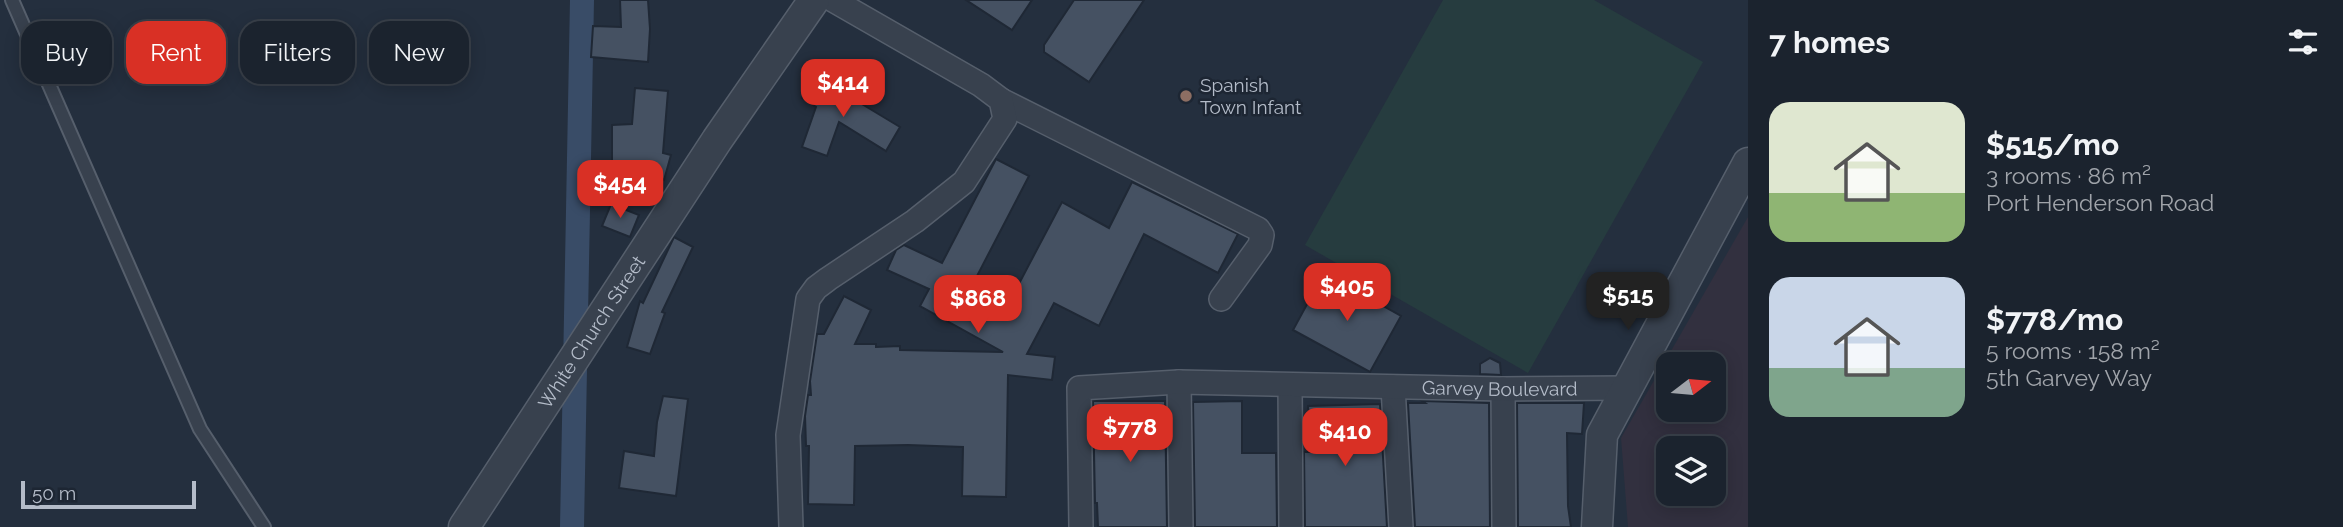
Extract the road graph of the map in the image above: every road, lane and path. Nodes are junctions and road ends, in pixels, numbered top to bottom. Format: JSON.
{"nodes":[{"id":1,"x":12,"y":0,"type":"edge"},
{"id":2,"x":814,"y":0,"type":"edge"},
{"id":3,"x":834,"y":0,"type":"edge"},
{"id":4,"x":1001,"y":100,"type":"junction"},
{"id":5,"x":1748,"y":163,"type":"edge"},
{"id":6,"x":1221,"y":299,"type":"dead end"},
{"id":7,"x":1179,"y":383,"type":"junction"},
{"id":8,"x":1290,"y":385,"type":"junction"},
{"id":9,"x":1393,"y":387,"type":"junction"},
{"id":10,"x":1626,"y":388,"type":"junction"},
{"id":11,"x":1503,"y":389,"type":"junction"},
{"id":12,"x":264,"y":527,"type":"edge"},
{"id":13,"x":464,"y":527,"type":"edge"},
{"id":14,"x":791,"y":527,"type":"edge"},
{"id":15,"x":1081,"y":527,"type":"edge"},
{"id":16,"x":1181,"y":527,"type":"edge"},
{"id":17,"x":1292,"y":527,"type":"edge"},
{"id":18,"x":1401,"y":527,"type":"edge"},
{"id":19,"x":1504,"y":527,"type":"edge"},
{"id":20,"x":1597,"y":527,"type":"edge"}],
"edges":[{"from":1,"to":12,"type":"lane"},
{"from":2,"to":13,"type":"street","name":"White Church Street"},
{"from":3,"to":4,"type":"street"},
{"from":4,"to":6,"type":"street"},
{"from":4,"to":14,"type":"street"},
{"from":5,"to":10,"type":"street"},
{"from":7,"to":8,"type":"street","name":"Garvey Boulevard"},
{"from":7,"to":15,"type":"street","name":"Garvey Boulevard"},
{"from":7,"to":16,"type":"street"},
{"from":8,"to":9,"type":"street","name":"Garvey Boulevard"},
{"from":8,"to":17,"type":"street"},
{"from":9,"to":11,"type":"street","name":"Garvey Boulevard"},
{"from":9,"to":18,"type":"street"},
{"from":10,"to":11,"type":"street","name":"Garvey Boulevard"},
{"from":10,"to":20,"type":"street"},
{"from":11,"to":19,"type":"street"}]}
